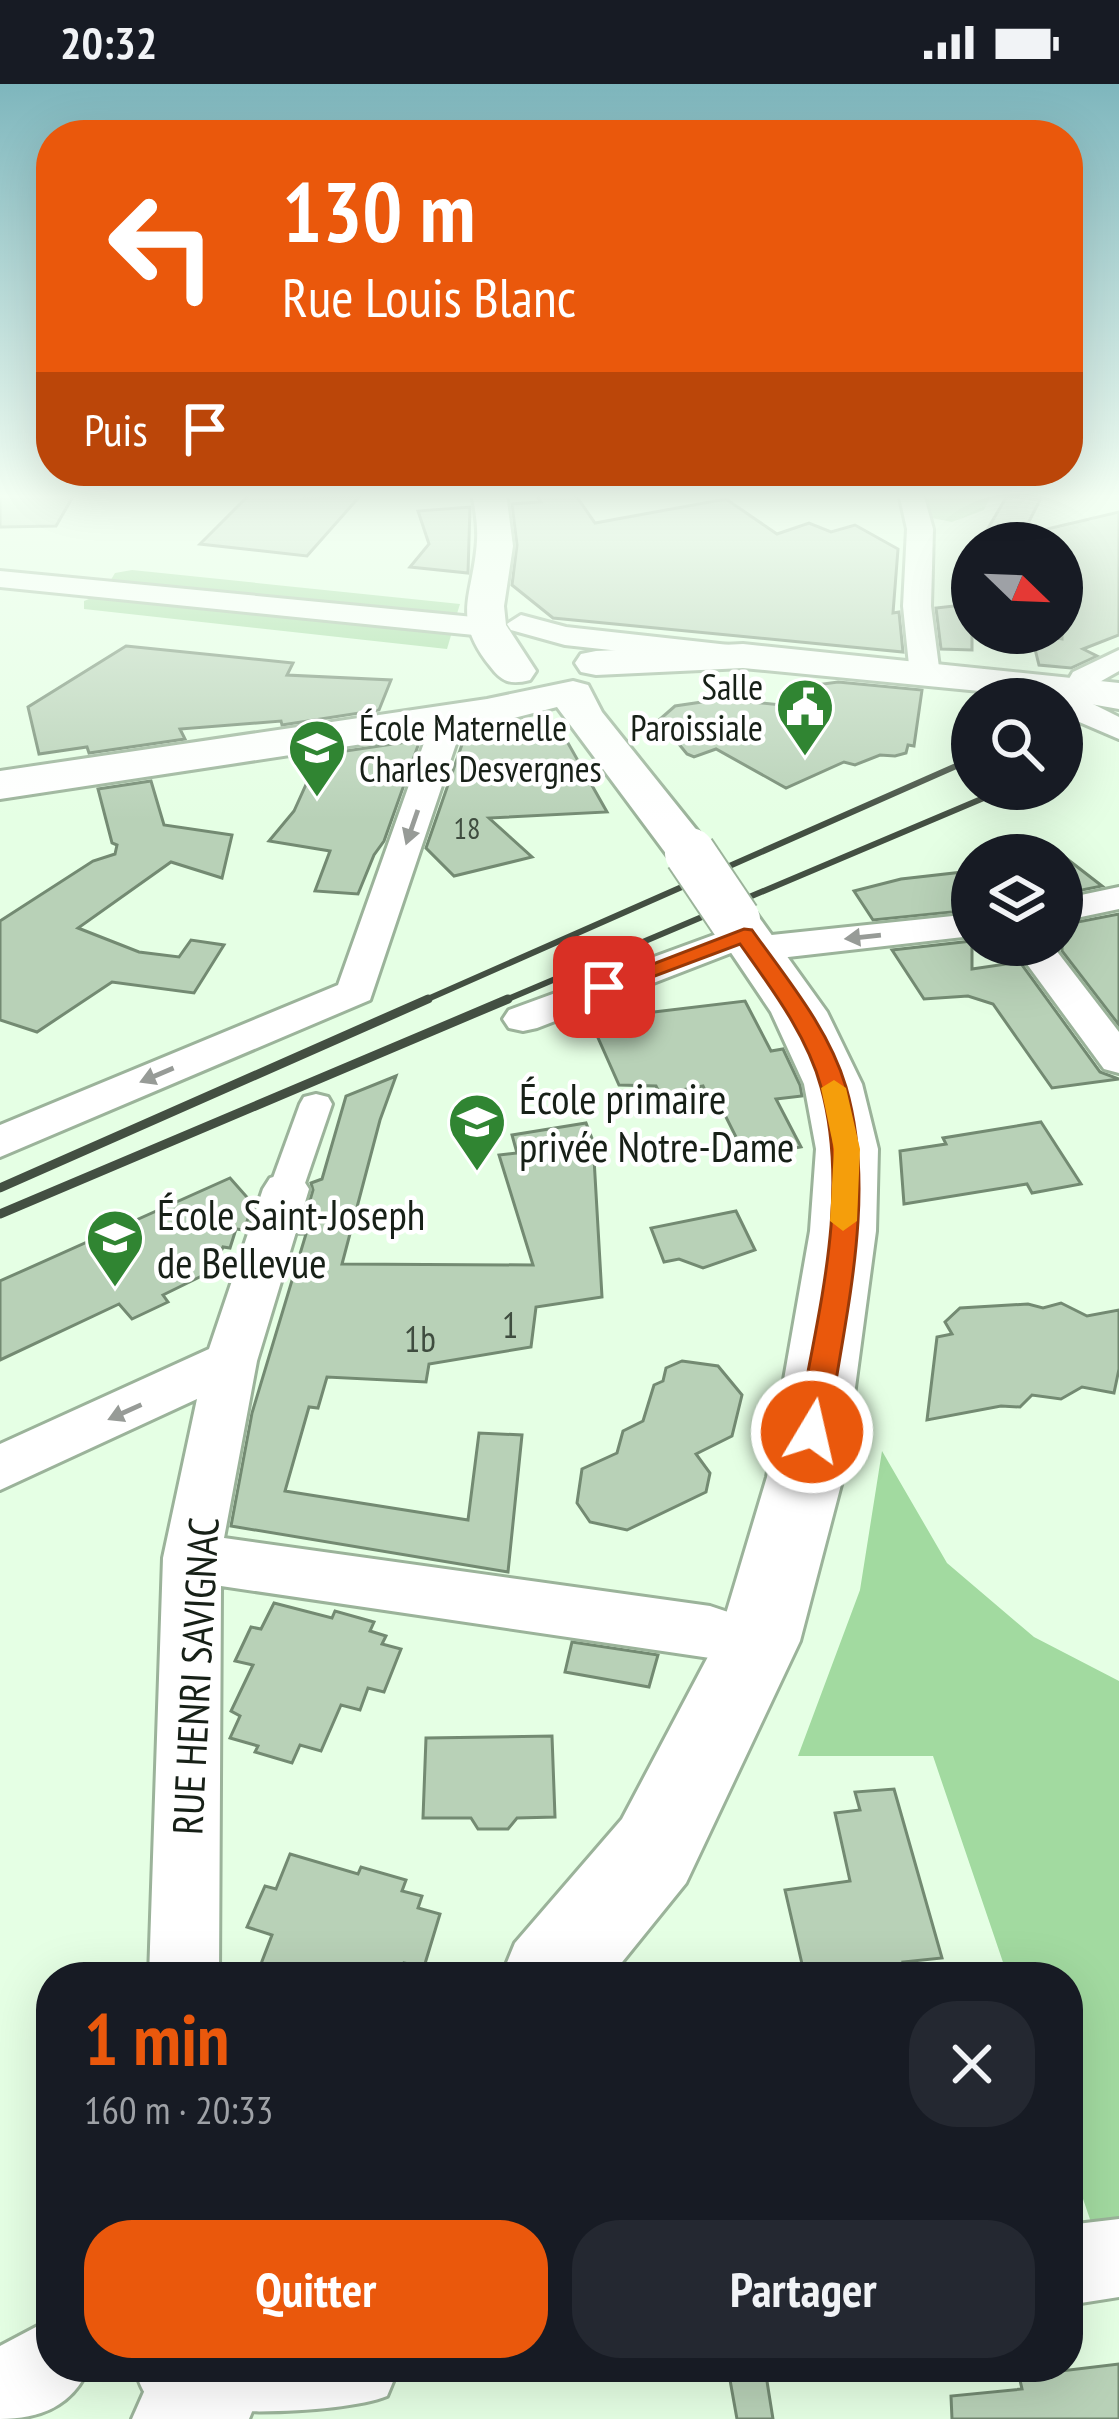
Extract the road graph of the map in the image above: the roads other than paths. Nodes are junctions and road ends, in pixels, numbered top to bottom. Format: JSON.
{"nodes":[{"id":1,"x":347,"y":602,"type":"edge"},
{"id":2,"x":499,"y":602,"type":"edge"},
{"id":3,"x":917,"y":602,"type":"edge"},
{"id":4,"x":499,"y":612,"type":"junction"},
{"id":5,"x":757,"y":657,"type":"junction"},
{"id":6,"x":1119,"y":658,"type":"edge"},
{"id":7,"x":925,"y":675,"type":"junction"},
{"id":8,"x":560,"y":677,"type":"junction"},
{"id":9,"x":953,"y":678,"type":"edge"},
{"id":10,"x":1083,"y":679,"type":"edge"},
{"id":11,"x":1083,"y":692,"type":"edge"},
{"id":12,"x":1119,"y":696,"type":"edge"},
{"id":13,"x":1083,"y":712,"type":"edge"},
{"id":14,"x":446,"y":715,"type":"junction"},
{"id":15,"x":1119,"y":729,"type":"edge"},
{"id":16,"x":0,"y":785,"type":"edge"},
{"id":17,"x":1119,"y":898,"type":"edge"},
{"id":18,"x":1083,"y":906,"type":"edge"},
{"id":19,"x":951,"y":926,"type":"edge"},
{"id":20,"x":745,"y":935,"type":"junction"},
{"id":21,"x":1048,"y":966,"type":"edge"},
{"id":22,"x":523,"y":1018,"type":"dead end"},
{"id":23,"x":1119,"y":1060,"type":"edge"},
{"id":24,"x":316,"y":1104,"type":"dead end"},
{"id":25,"x":0,"y":1142,"type":"edge"},
{"id":26,"x":286,"y":1189,"type":"joint"},
{"id":27,"x":231,"y":1361,"type":"junction"},
{"id":28,"x":0,"y":1468,"type":"edge"},
{"id":29,"x":192,"y":1558,"type":"junction"},
{"id":30,"x":710,"y":1632,"type":"dead end"},
{"id":31,"x":184,"y":1962,"type":"edge"},
{"id":32,"x":562,"y":1962,"type":"edge"},
{"id":33,"x":1119,"y":2258,"type":"edge"},
{"id":34,"x":1083,"y":2263,"type":"edge"},
{"id":35,"x":36,"y":2371,"type":"edge"},
{"id":36,"x":0,"y":2396,"type":"edge"}],
"edges":[{"from":1,"to":4,"type":"street"},
{"from":2,"to":4,"type":"main road"},
{"from":3,"to":7,"type":"street"},
{"from":4,"to":5,"type":"street"},
{"from":4,"to":8,"type":"main road"},
{"from":4,"to":8,"type":"main road"},
{"from":5,"to":7,"type":"main road"},
{"from":5,"to":8,"type":"main road"},
{"from":6,"to":10,"type":"street"},
{"from":7,"to":9,"type":"main road"},
{"from":8,"to":14,"type":"main road"},
{"from":8,"to":20,"type":"main road","bridge":true},
{"from":11,"to":12,"type":"main road"},
{"from":13,"to":15,"type":"street"},
{"from":14,"to":16,"type":"main road"},
{"from":14,"to":25,"type":"street","one_way":true},
{"from":17,"to":18,"type":"street"},
{"from":19,"to":20,"type":"street","one_way":true},
{"from":20,"to":22,"type":"street"},
{"from":20,"to":32,"type":"main road"},
{"from":21,"to":23,"type":"street"},
{"from":24,"to":26,"type":"street","name":"RUE HENRI SAVIGNAC"},
{"from":26,"to":27,"type":"street","name":"RUE HENRI SAVIGNAC"},
{"from":27,"to":28,"type":"street","one_way":true},
{"from":27,"to":29,"type":"street","name":"RUE HENRI SAVIGNAC"},
{"from":29,"to":30,"type":"street"},
{"from":29,"to":31,"type":"street","name":"RUE HENRI SAVIGNAC"},
{"from":33,"to":34,"type":"street"},
{"from":35,"to":36,"type":"street"}]}
